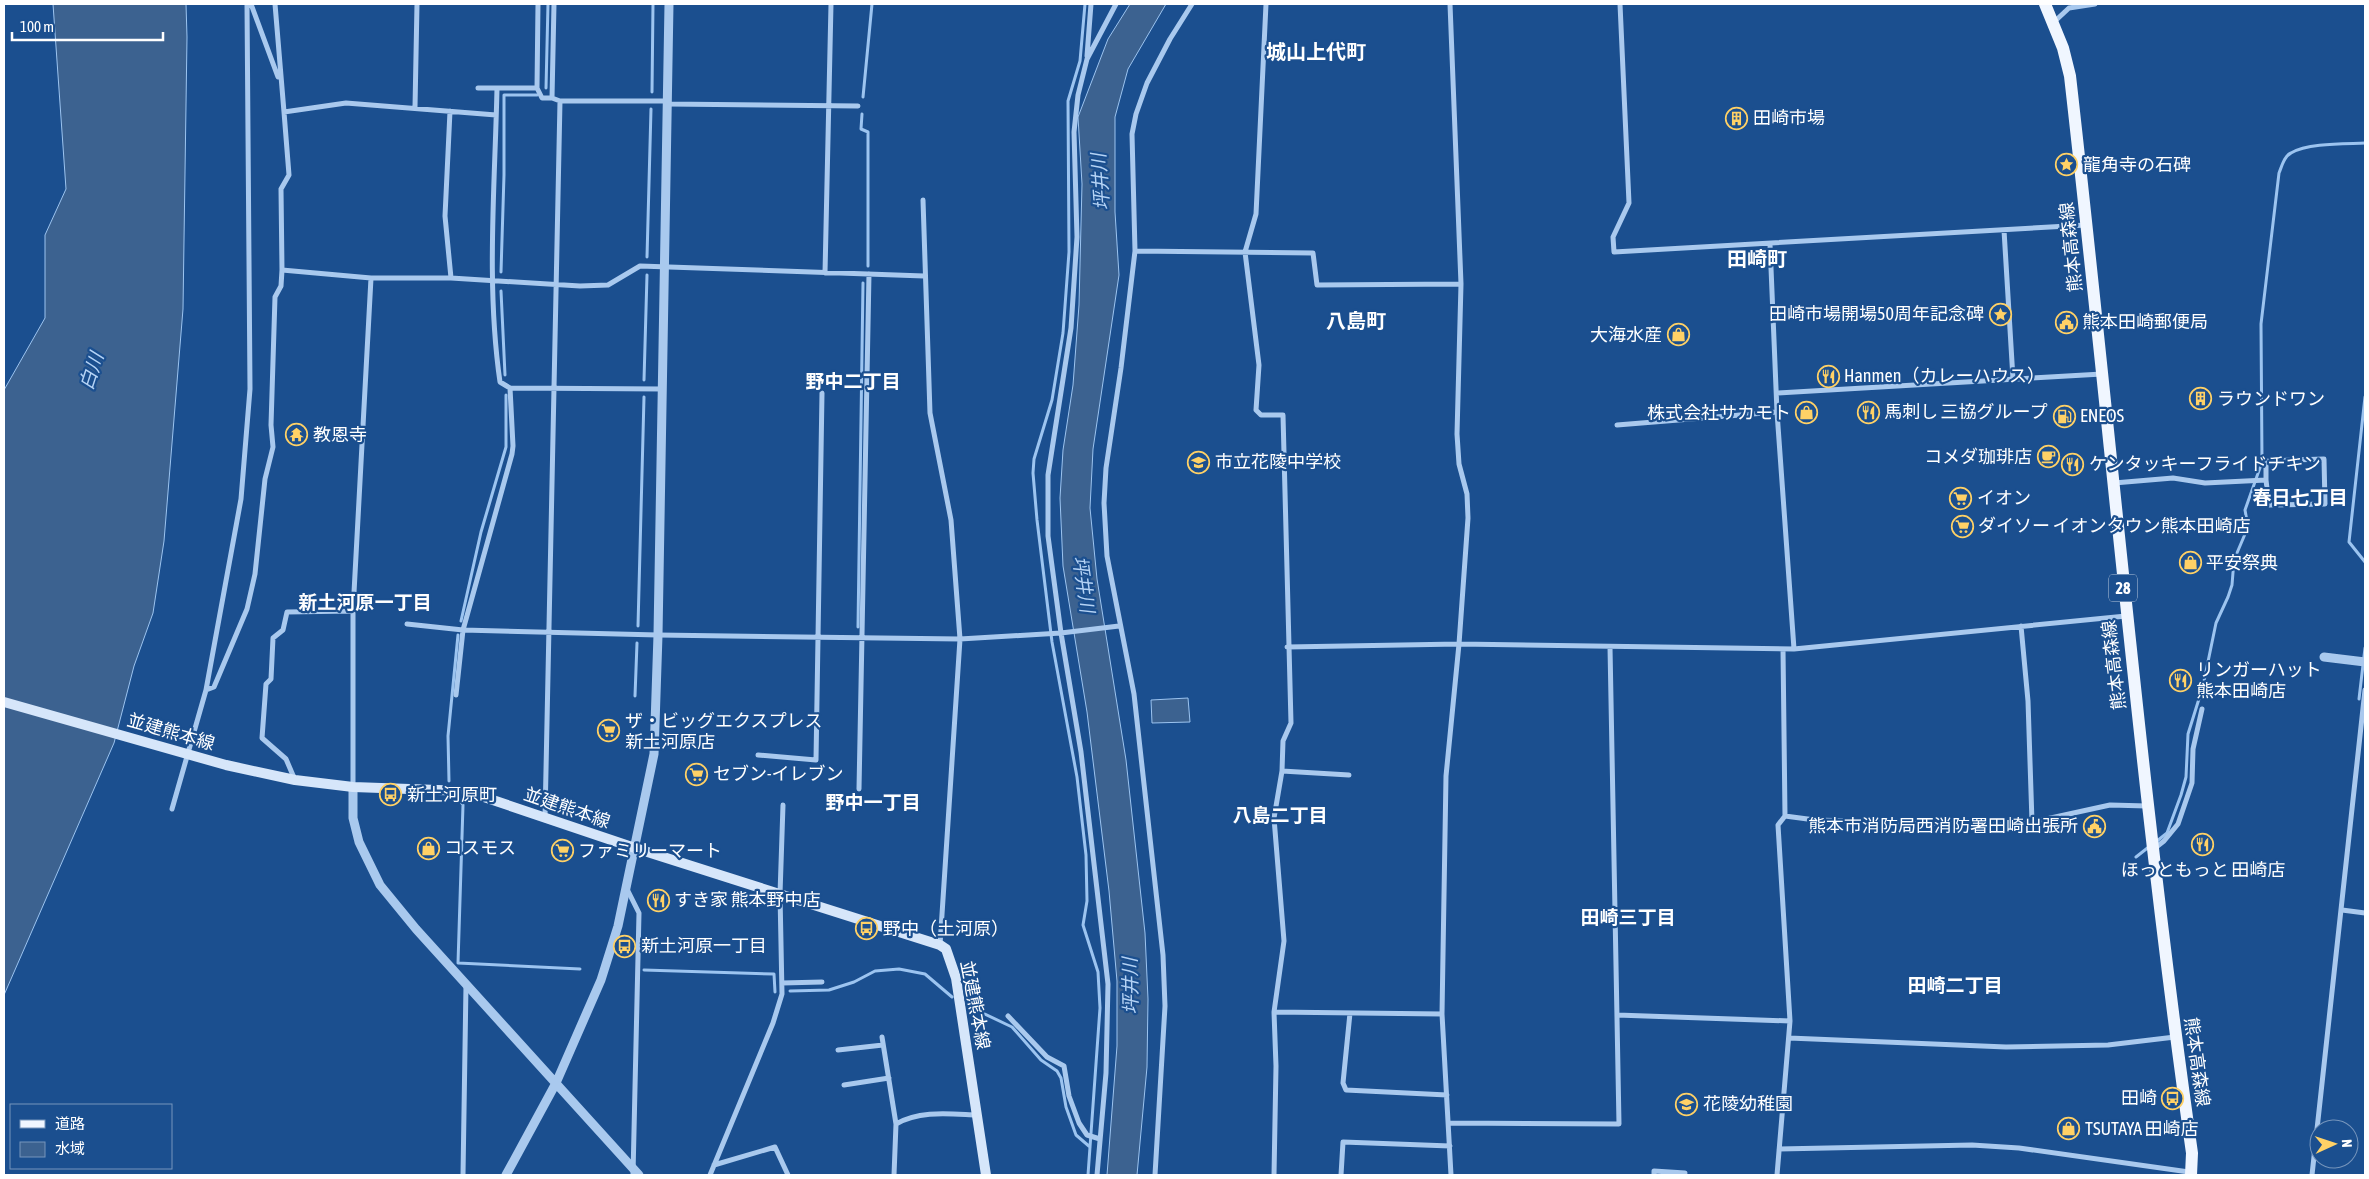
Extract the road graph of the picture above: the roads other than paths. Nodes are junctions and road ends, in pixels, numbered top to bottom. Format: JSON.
{"nodes":[{"id":1,"x":249,"y":4,"type":"edge"},
{"id":2,"x":275,"y":4,"type":"edge"},
{"id":3,"x":417,"y":4,"type":"edge"},
{"id":4,"x":538,"y":4,"type":"edge"},
{"id":5,"x":554,"y":4,"type":"edge"},
{"id":6,"x":669,"y":4,"type":"edge"},
{"id":7,"x":831,"y":4,"type":"edge"},
{"id":8,"x":1091,"y":4,"type":"edge"},
{"id":9,"x":1116,"y":4,"type":"edge"},
{"id":10,"x":1192,"y":4,"type":"edge"},
{"id":11,"x":1266,"y":4,"type":"edge"},
{"id":12,"x":1450,"y":4,"type":"edge"},
{"id":13,"x":1620,"y":4,"type":"edge"},
{"id":14,"x":2045,"y":4,"type":"edge"},
{"id":15,"x":2095,"y":4,"type":"edge"},
{"id":16,"x":2069,"y":6,"type":"edge"},
{"id":17,"x":2054,"y":22,"type":"junction"},
{"id":18,"x":1087,"y":59,"type":"junction"},
{"id":19,"x":281,"y":85,"type":"junction"},
{"id":20,"x":478,"y":88,"type":"dead end"},
{"id":21,"x":497,"y":88,"type":"junction"},
{"id":22,"x":537,"y":88,"type":"junction"},
{"id":23,"x":552,"y":98,"type":"junction"},
{"id":24,"x":560,"y":101,"type":"junction"},
{"id":25,"x":667,"y":102,"type":"junction"},
{"id":26,"x":829,"y":106,"type":"junction"},
{"id":27,"x":858,"y":106,"type":"dead end"},
{"id":28,"x":415,"y":107,"type":"junction"},
{"id":29,"x":450,"y":111,"type":"junction"},
{"id":30,"x":284,"y":112,"type":"junction"},
{"id":31,"x":496,"y":115,"type":"junction"},
{"id":32,"x":923,"y":200,"type":"dead end"},
{"id":33,"x":2087,"y":225,"type":"junction"},
{"id":34,"x":2004,"y":230,"type":"junction"},
{"id":35,"x":1770,"y":244,"type":"junction"},
{"id":36,"x":1135,"y":251,"type":"junction"},
{"id":37,"x":1245,"y":252,"type":"junction"},
{"id":38,"x":664,"y":266,"type":"junction"},
{"id":39,"x":282,"y":270,"type":"junction"},
{"id":40,"x":825,"y":273,"type":"junction"},
{"id":41,"x":869,"y":274,"type":"junction"},
{"id":42,"x":924,"y":276,"type":"junction"},
{"id":43,"x":371,"y":278,"type":"junction"},
{"id":44,"x":451,"y":278,"type":"junction"},
{"id":45,"x":493,"y":281,"type":"junction"},
{"id":46,"x":1461,"y":284,"type":"junction"},
{"id":47,"x":556,"y":286,"type":"junction"},
{"id":48,"x":2103,"y":374,"type":"junction"},
{"id":49,"x":2013,"y":379,"type":"junction"},
{"id":50,"x":510,"y":388,"type":"junction"},
{"id":51,"x":555,"y":388,"type":"junction"},
{"id":52,"x":663,"y":389,"type":"junction"},
{"id":53,"x":822,"y":393,"type":"dead end"},
{"id":54,"x":1777,"y":393,"type":"junction"},
{"id":55,"x":1778,"y":412,"type":"junction"},
{"id":56,"x":1617,"y":425,"type":"dead end"},
{"id":57,"x":2266,"y":480,"type":"junction"},
{"id":58,"x":2114,"y":484,"type":"junction"},
{"id":59,"x":353,"y":611,"type":"junction"},
{"id":60,"x":2126,"y":616,"type":"junction"},
{"id":61,"x":407,"y":624,"type":"dead end"},
{"id":62,"x":1119,"y":626,"type":"junction"},
{"id":63,"x":2021,"y":626,"type":"junction"},
{"id":64,"x":463,"y":630,"type":"junction"},
{"id":65,"x":551,"y":632,"type":"junction"},
{"id":66,"x":1061,"y":633,"type":"junction"},
{"id":67,"x":658,"y":635,"type":"junction"},
{"id":68,"x":863,"y":636,"type":"junction"},
{"id":69,"x":819,"y":637,"type":"junction"},
{"id":70,"x":960,"y":639,"type":"junction"},
{"id":71,"x":1459,"y":644,"type":"junction"},
{"id":72,"x":1287,"y":647,"type":"junction"},
{"id":73,"x":1610,"y":647,"type":"junction"},
{"id":74,"x":1783,"y":649,"type":"junction"},
{"id":75,"x":1794,"y":649,"type":"junction"},
{"id":76,"x":2324,"y":657,"type":"dead end"},
{"id":77,"x":2365,"y":662,"type":"edge"},
{"id":78,"x":206,"y":690,"type":"junction"},
{"id":79,"x":2365,"y":692,"type":"edge"},
{"id":80,"x":456,"y":695,"type":"dead end"},
{"id":81,"x":4,"y":702,"type":"edge"},
{"id":82,"x":2202,"y":709,"type":"dead end"},
{"id":83,"x":188,"y":754,"type":"junction"},
{"id":84,"x":758,"y":755,"type":"dead end"},
{"id":85,"x":1282,"y":771,"type":"junction"},
{"id":86,"x":1349,"y":775,"type":"dead end"},
{"id":87,"x":295,"y":780,"type":"junction"},
{"id":88,"x":353,"y":787,"type":"junction"},
{"id":89,"x":859,"y":789,"type":"dead end"},
{"id":90,"x":783,"y":805,"type":"dead end"},
{"id":91,"x":2148,"y":806,"type":"junction"},
{"id":92,"x":172,"y":809,"type":"dead end"},
{"id":93,"x":1784,"y":816,"type":"junction"},
{"id":94,"x":545,"y":818,"type":"junction"},
{"id":95,"x":2032,"y":822,"type":"junction"},
{"id":96,"x":635,"y":848,"type":"junction"},
{"id":97,"x":2153,"y":849,"type":"junction"},
{"id":98,"x":625,"y":887,"type":"junction"},
{"id":99,"x":780,"y":894,"type":"junction"},
{"id":100,"x":2342,"y":910,"type":"junction"},
{"id":101,"x":2365,"y":913,"type":"edge"},
{"id":102,"x":940,"y":945,"type":"junction"},
{"id":103,"x":822,"y":982,"type":"dead end"},
{"id":104,"x":782,"y":983,"type":"junction"},
{"id":105,"x":466,"y":985,"type":"junction"},
{"id":106,"x":1274,"y":1012,"type":"junction"},
{"id":107,"x":1350,"y":1013,"type":"junction"},
{"id":108,"x":1442,"y":1014,"type":"junction"},
{"id":109,"x":1617,"y":1014,"type":"junction"},
{"id":110,"x":1008,"y":1016,"type":"dead end"},
{"id":111,"x":1790,"y":1021,"type":"junction"},
{"id":112,"x":882,"y":1037,"type":"dead end"},
{"id":113,"x":2176,"y":1037,"type":"junction"},
{"id":114,"x":1789,"y":1038,"type":"junction"},
{"id":115,"x":883,"y":1044,"type":"junction"},
{"id":116,"x":838,"y":1050,"type":"dead end"},
{"id":117,"x":889,"y":1078,"type":"junction"},
{"id":118,"x":556,"y":1083,"type":"junction"},
{"id":119,"x":844,"y":1085,"type":"dead end"},
{"id":120,"x":1448,"y":1095,"type":"junction"},
{"id":121,"x":977,"y":1115,"type":"junction"},
{"id":122,"x":1450,"y":1123,"type":"junction"},
{"id":123,"x":896,"y":1124,"type":"junction"},
{"id":124,"x":1100,"y":1139,"type":"junction"},
{"id":125,"x":1450,"y":1146,"type":"junction"},
{"id":126,"x":1779,"y":1149,"type":"junction"},
{"id":127,"x":714,"y":1164,"type":"junction"},
{"id":128,"x":635,"y":1173,"type":"edge"},
{"id":129,"x":1685,"y":1173,"type":"dead end"},
{"id":130,"x":2192,"y":1174,"type":"edge"},
{"id":131,"x":463,"y":1175,"type":"edge"},
{"id":132,"x":506,"y":1175,"type":"edge"},
{"id":133,"x":710,"y":1175,"type":"edge"},
{"id":134,"x":788,"y":1175,"type":"edge"},
{"id":135,"x":894,"y":1175,"type":"edge"},
{"id":136,"x":986,"y":1175,"type":"edge"},
{"id":137,"x":1097,"y":1175,"type":"edge"},
{"id":138,"x":1155,"y":1175,"type":"edge"},
{"id":139,"x":1274,"y":1175,"type":"edge"},
{"id":140,"x":1341,"y":1175,"type":"edge"},
{"id":141,"x":1451,"y":1175,"type":"edge"},
{"id":142,"x":1654,"y":1175,"type":"edge"},
{"id":143,"x":1777,"y":1175,"type":"edge"},
{"id":144,"x":2312,"y":1175,"type":"edge"}],
"edges":[{"from":1,"to":19,"type":"street"},
{"from":1,"to":78,"type":"street"},
{"from":2,"to":19,"type":"street"},
{"from":3,"to":28,"type":"street"},
{"from":4,"to":22,"type":"street"},
{"from":5,"to":23,"type":"street"},
{"from":6,"to":25,"type":"street"},
{"from":7,"to":26,"type":"street"},
{"from":8,"to":18,"type":"street"},
{"from":9,"to":18,"type":"street"},
{"from":10,"to":36,"type":"street"},
{"from":11,"to":37,"type":"street"},
{"from":12,"to":46,"type":"street"},
{"from":13,"to":35,"type":"street"},
{"from":14,"to":17,"type":"main road","name":"熊本高森線","number":"28"},
{"from":15,"to":16,"type":"street"},
{"from":16,"to":17,"type":"street"},
{"from":17,"to":33,"type":"main road","name":"熊本高森線","number":"28"},
{"from":18,"to":66,"type":"street"},
{"from":19,"to":30,"type":"street"},
{"from":20,"to":21,"type":"street"},
{"from":21,"to":22,"type":"street"},
{"from":21,"to":31,"type":"street"},
{"from":22,"to":23,"type":"street"},
{"from":23,"to":24,"type":"street"},
{"from":24,"to":25,"type":"street"},
{"from":24,"to":47,"type":"street"},
{"from":25,"to":26,"type":"street"},
{"from":25,"to":38,"type":"street"},
{"from":26,"to":27,"type":"street"},
{"from":26,"to":40,"type":"street"},
{"from":28,"to":29,"type":"street"},
{"from":28,"to":30,"type":"street"},
{"from":29,"to":31,"type":"street"},
{"from":29,"to":44,"type":"street"},
{"from":30,"to":39,"type":"street"},
{"from":31,"to":45,"type":"street"},
{"from":32,"to":42,"type":"street"},
{"from":33,"to":34,"type":"street"},
{"from":33,"to":48,"type":"main road","name":"熊本高森線","number":"28"},
{"from":34,"to":35,"type":"street"},
{"from":34,"to":49,"type":"street"},
{"from":35,"to":54,"type":"street"},
{"from":36,"to":37,"type":"street"},
{"from":36,"to":62,"type":"street"},
{"from":37,"to":46,"type":"street"},
{"from":37,"to":72,"type":"street"},
{"from":38,"to":40,"type":"street"},
{"from":38,"to":47,"type":"street"},
{"from":38,"to":52,"type":"street"},
{"from":39,"to":43,"type":"street"},
{"from":39,"to":78,"type":"street"},
{"from":40,"to":41,"type":"street"},
{"from":41,"to":42,"type":"street"},
{"from":41,"to":68,"type":"street"},
{"from":42,"to":70,"type":"street"},
{"from":43,"to":44,"type":"street"},
{"from":43,"to":59,"type":"street"},
{"from":44,"to":45,"type":"street"},
{"from":45,"to":47,"type":"street"},
{"from":45,"to":50,"type":"street"},
{"from":46,"to":71,"type":"street"},
{"from":47,"to":51,"type":"street"},
{"from":48,"to":49,"type":"street"},
{"from":48,"to":58,"type":"main road","name":"熊本高森線","number":"28"},
{"from":49,"to":54,"type":"street"},
{"from":50,"to":51,"type":"street"},
{"from":50,"to":64,"type":"street"},
{"from":51,"to":52,"type":"street"},
{"from":51,"to":65,"type":"street"},
{"from":52,"to":67,"type":"street"},
{"from":53,"to":69,"type":"street"},
{"from":54,"to":55,"type":"street"},
{"from":55,"to":56,"type":"street"},
{"from":55,"to":75,"type":"street"},
{"from":57,"to":57,"type":"street"},
{"from":57,"to":58,"type":"street"},
{"from":58,"to":60,"type":"main road","name":"熊本高森線","number":"28"},
{"from":59,"to":87,"type":"street"},
{"from":59,"to":88,"type":"street"},
{"from":60,"to":63,"type":"street"},
{"from":60,"to":91,"type":"main road","name":"熊本高森線","number":"28"},
{"from":61,"to":64,"type":"street"},
{"from":62,"to":66,"type":"street"},
{"from":62,"to":138,"type":"street"},
{"from":63,"to":75,"type":"street"},
{"from":63,"to":95,"type":"street"},
{"from":64,"to":65,"type":"street"},
{"from":64,"to":80,"type":"street"},
{"from":65,"to":67,"type":"street"},
{"from":65,"to":94,"type":"street"},
{"from":66,"to":70,"type":"street"},
{"from":66,"to":124,"type":"street"},
{"from":67,"to":69,"type":"street"},
{"from":67,"to":96,"type":"street"},
{"from":68,"to":69,"type":"street"},
{"from":68,"to":70,"type":"street"},
{"from":68,"to":89,"type":"street"},
{"from":69,"to":84,"type":"street"},
{"from":70,"to":102,"type":"street"},
{"from":71,"to":72,"type":"street"},
{"from":71,"to":73,"type":"street"},
{"from":71,"to":108,"type":"street"},
{"from":72,"to":85,"type":"street"},
{"from":73,"to":74,"type":"street"},
{"from":73,"to":109,"type":"street"},
{"from":74,"to":75,"type":"street"},
{"from":74,"to":93,"type":"street"},
{"from":76,"to":77,"type":"street"},
{"from":78,"to":83,"type":"street"},
{"from":79,"to":100,"type":"street"},
{"from":81,"to":83,"type":"main road","name":"並建熊本線"},
{"from":82,"to":97,"type":"street"},
{"from":83,"to":87,"type":"main road","name":"並建熊本線"},
{"from":83,"to":92,"type":"street"},
{"from":85,"to":86,"type":"street"},
{"from":85,"to":106,"type":"street"},
{"from":87,"to":88,"type":"main road","name":"並建熊本線"},
{"from":88,"to":94,"type":"main road","name":"並建熊本線"},
{"from":88,"to":105,"type":"street"},
{"from":90,"to":99,"type":"street"},
{"from":91,"to":95,"type":"street"},
{"from":91,"to":97,"type":"main road","name":"熊本高森線","number":"28"},
{"from":93,"to":95,"type":"street"},
{"from":93,"to":111,"type":"street"},
{"from":94,"to":96,"type":"main road","name":"並建熊本線"},
{"from":96,"to":98,"type":"street"},
{"from":96,"to":99,"type":"main road","name":"並建熊本線"},
{"from":97,"to":113,"type":"main road","name":"熊本高森線","number":"28"},
{"from":98,"to":118,"type":"street"},
{"from":98,"to":128,"type":"street"},
{"from":99,"to":102,"type":"main road","name":"並建熊本線"},
{"from":99,"to":104,"type":"street"},
{"from":100,"to":101,"type":"street"},
{"from":100,"to":144,"type":"street"},
{"from":102,"to":121,"type":"main road","name":"並建熊本線"},
{"from":103,"to":104,"type":"street"},
{"from":104,"to":127,"type":"street"},
{"from":105,"to":118,"type":"street"},
{"from":105,"to":131,"type":"street"},
{"from":106,"to":107,"type":"street"},
{"from":106,"to":139,"type":"street"},
{"from":107,"to":108,"type":"street"},
{"from":107,"to":120,"type":"street"},
{"from":108,"to":120,"type":"street"},
{"from":109,"to":111,"type":"street"},
{"from":109,"to":122,"type":"street"},
{"from":110,"to":124,"type":"street"},
{"from":111,"to":114,"type":"street"},
{"from":112,"to":115,"type":"street"},
{"from":113,"to":114,"type":"street"},
{"from":113,"to":130,"type":"main road","name":"熊本高森線","number":"28"},
{"from":114,"to":126,"type":"street"},
{"from":115,"to":116,"type":"street"},
{"from":115,"to":117,"type":"street"},
{"from":117,"to":119,"type":"street"},
{"from":117,"to":123,"type":"street"},
{"from":118,"to":128,"type":"street"},
{"from":118,"to":132,"type":"street"},
{"from":120,"to":122,"type":"street"},
{"from":121,"to":123,"type":"street"},
{"from":121,"to":136,"type":"main road","name":"並建熊本線"},
{"from":122,"to":125,"type":"street"},
{"from":123,"to":135,"type":"street"},
{"from":124,"to":137,"type":"street"},
{"from":125,"to":140,"type":"street"},
{"from":125,"to":141,"type":"street"},
{"from":126,"to":130,"type":"street"},
{"from":126,"to":143,"type":"street"},
{"from":127,"to":133,"type":"street"},
{"from":127,"to":134,"type":"street"},
{"from":129,"to":142,"type":"street"}]}
